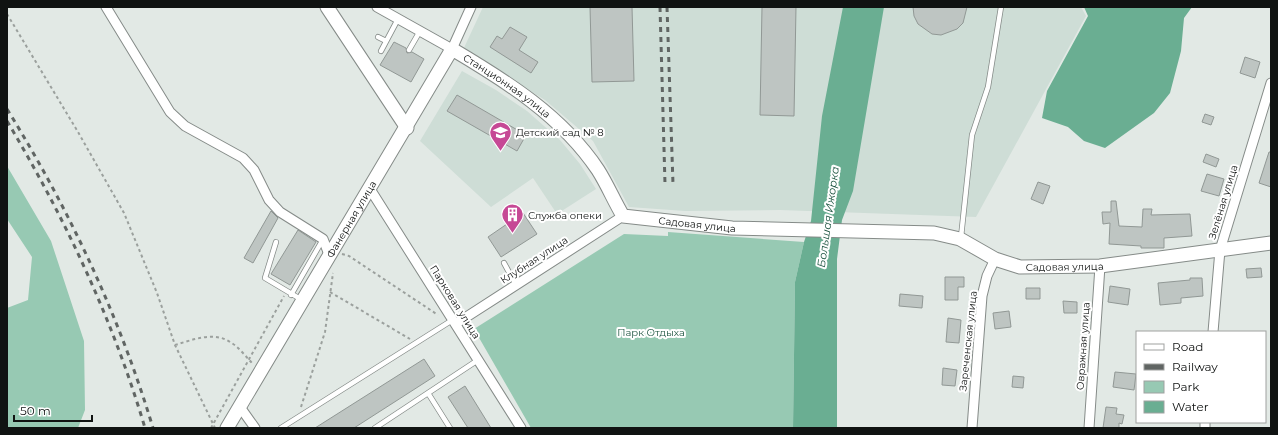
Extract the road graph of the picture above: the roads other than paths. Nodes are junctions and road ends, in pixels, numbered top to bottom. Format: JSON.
{"nodes":[{"id":1,"x":106,"y":7,"type":"edge"},
{"id":2,"x":327,"y":7,"type":"edge"},
{"id":3,"x":377,"y":7,"type":"edge"},
{"id":4,"x":471,"y":7,"type":"edge"},
{"id":5,"x":1001,"y":7,"type":"edge"},
{"id":6,"x":398,"y":19,"type":"junction"},
{"id":7,"x":420,"y":31,"type":"junction"},
{"id":8,"x":378,"y":37,"type":"dead end"},
{"id":9,"x":386,"y":41,"type":"junction"},
{"id":10,"x":452,"y":49,"type":"junction"},
{"id":11,"x":409,"y":50,"type":"dead end"},
{"id":12,"x":381,"y":51,"type":"dead end"},
{"id":13,"x":1271,"y":83,"type":"edge"},
{"id":14,"x":406,"y":128,"type":"junction"},
{"id":15,"x":370,"y":189,"type":"junction"},
{"id":16,"x":623,"y":216,"type":"junction"},
{"id":17,"x":323,"y":239,"type":"junction"},
{"id":18,"x":960,"y":239,"type":"junction"},
{"id":19,"x":276,"y":242,"type":"dead end"},
{"id":20,"x":1271,"y":243,"type":"edge"},
{"id":21,"x":1220,"y":250,"type":"junction"},
{"id":22,"x":329,"y":257,"type":"junction"},
{"id":23,"x":995,"y":259,"type":"junction"},
{"id":24,"x":504,"y":263,"type":"dead end"},
{"id":25,"x":1100,"y":266,"type":"junction"},
{"id":26,"x":516,"y":285,"type":"junction"},
{"id":27,"x":289,"y":293,"type":"junction"},
{"id":28,"x":303,"y":301,"type":"junction"},
{"id":29,"x":453,"y":322,"type":"junction"},
{"id":30,"x":1213,"y":331,"type":"edge"},
{"id":31,"x":478,"y":360,"type":"junction"},
{"id":32,"x":428,"y":393,"type":"junction"},
{"id":33,"x":240,"y":407,"type":"junction"},
{"id":34,"x":227,"y":428,"type":"edge"},
{"id":35,"x":255,"y":428,"type":"edge"},
{"id":36,"x":281,"y":428,"type":"edge"},
{"id":37,"x":375,"y":428,"type":"edge"},
{"id":38,"x":450,"y":428,"type":"edge"},
{"id":39,"x":521,"y":428,"type":"edge"},
{"id":40,"x":972,"y":428,"type":"edge"},
{"id":41,"x":1089,"y":428,"type":"edge"}],
"edges":[{"from":1,"to":17,"type":"street"},
{"from":2,"to":14,"type":"street"},
{"from":3,"to":6,"type":"street","name":"Станционная улица"},
{"from":4,"to":10,"type":"street","name":"Фанерная улица"},
{"from":5,"to":18,"type":"lane"},
{"from":6,"to":7,"type":"street","name":"Станционная улица"},
{"from":6,"to":9,"type":"lane"},
{"from":7,"to":10,"type":"street","name":"Станционная улица"},
{"from":7,"to":11,"type":"lane"},
{"from":8,"to":9,"type":"lane"},
{"from":9,"to":12,"type":"lane"},
{"from":10,"to":14,"type":"street","name":"Фанерная улица"},
{"from":10,"to":16,"type":"street","name":"Станционная улица"},
{"from":13,"to":21,"type":"street","name":"Зелёная улица"},
{"from":14,"to":15,"type":"street","name":"Фанерная улица"},
{"from":15,"to":22,"type":"street","name":"Фанерная улица"},
{"from":15,"to":29,"type":"street","name":"Парковая улица"},
{"from":16,"to":18,"type":"street","name":"Садовая улица"},
{"from":16,"to":26,"type":"street","name":"Клубная улица"},
{"from":17,"to":22,"type":"street"},
{"from":17,"to":22,"type":"lane"},
{"from":18,"to":23,"type":"street","name":"Садовая улица"},
{"from":19,"to":27,"type":"lane"},
{"from":20,"to":21,"type":"street","name":"Садовая улица"},
{"from":21,"to":25,"type":"street","name":"Садовая улица"},
{"from":21,"to":30,"type":"street","name":"Зелёная улица"},
{"from":22,"to":27,"type":"lane"},
{"from":22,"to":28,"type":"street","name":"Фанерная улица"},
{"from":23,"to":25,"type":"street","name":"Садовая улица"},
{"from":23,"to":40,"type":"street","name":"Зареченская улица"},
{"from":24,"to":26,"type":"lane"},
{"from":25,"to":41,"type":"street","name":"Овражная улица"},
{"from":26,"to":29,"type":"street","name":"Клубная улица"},
{"from":27,"to":28,"type":"lane"},
{"from":28,"to":33,"type":"street","name":"Фанерная улица"},
{"from":29,"to":31,"type":"street","name":"Парковая улица"},
{"from":29,"to":36,"type":"lane"},
{"from":31,"to":32,"type":"lane"},
{"from":31,"to":39,"type":"street","name":"Парковая улица"},
{"from":32,"to":37,"type":"lane"},
{"from":32,"to":38,"type":"lane"},
{"from":33,"to":34,"type":"street","name":"Фанерная улица"},
{"from":33,"to":35,"type":"street"}]}
